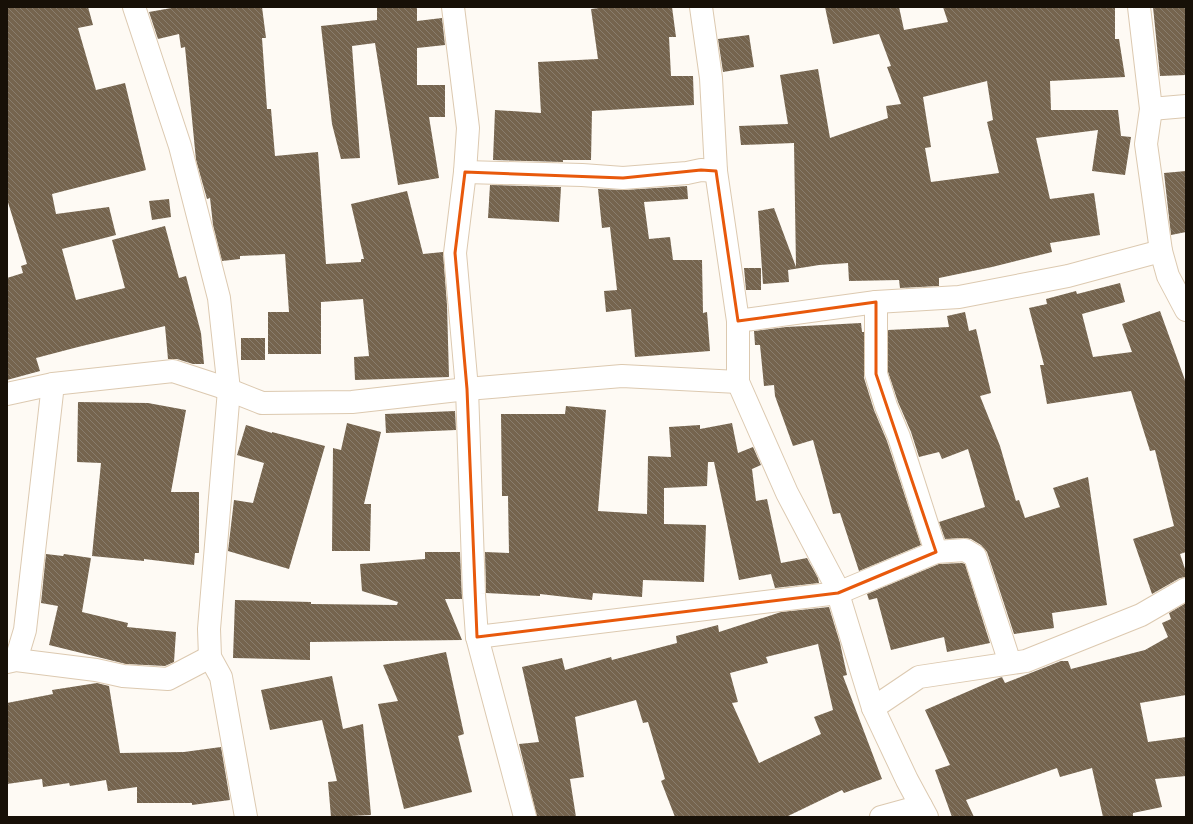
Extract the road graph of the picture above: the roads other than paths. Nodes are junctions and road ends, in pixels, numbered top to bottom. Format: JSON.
{"nodes":[{"id":1,"x":134,"y":7,"type":"edge"},
{"id":2,"x":453,"y":7,"type":"edge"},
{"id":3,"x":700,"y":7,"type":"edge"},
{"id":4,"x":1140,"y":7,"type":"edge"},
{"id":5,"x":1186,"y":106,"type":"edge"},
{"id":6,"x":1151,"y":109,"type":"junction"},
{"id":7,"x":466,"y":172,"type":"junction"},
{"id":8,"x":716,"y":172,"type":"junction"},
{"id":9,"x":1161,"y":251,"type":"junction"},
{"id":10,"x":876,"y":302,"type":"junction"},
{"id":11,"x":1186,"y":310,"type":"edge"},
{"id":12,"x":738,"y":321,"type":"junction"},
{"id":13,"x":738,"y":382,"type":"junction"},
{"id":14,"x":53,"y":384,"type":"junction"},
{"id":15,"x":229,"y":390,"type":"junction"},
{"id":16,"x":468,"y":390,"type":"junction"},
{"id":17,"x":7,"y":394,"type":"edge"},
{"id":18,"x":936,"y":552,"type":"junction"},
{"id":19,"x":1186,"y":589,"type":"edge"},
{"id":20,"x":838,"y":593,"type":"junction"},
{"id":21,"x":477,"y":637,"type":"junction"},
{"id":22,"x":210,"y":657,"type":"junction"},
{"id":23,"x":12,"y":661,"type":"edge"},
{"id":24,"x":1010,"y":663,"type":"junction"},
{"id":25,"x":873,"y":708,"type":"junction"},
{"id":26,"x":924,"y":812,"type":"edge"},
{"id":27,"x":246,"y":817,"type":"edge"},
{"id":28,"x":525,"y":817,"type":"edge"},
{"id":29,"x":881,"y":817,"type":"edge"}],
"edges":[{"from":1,"to":15,"type":"street"},
{"from":2,"to":7,"type":"street"},
{"from":3,"to":8,"type":"street"},
{"from":4,"to":6,"type":"street"},
{"from":5,"to":6,"type":"street"},
{"from":6,"to":9,"type":"street"},
{"from":7,"to":8,"type":"street"},
{"from":7,"to":16,"type":"street"},
{"from":8,"to":12,"type":"street"},
{"from":9,"to":10,"type":"street"},
{"from":9,"to":11,"type":"street"},
{"from":10,"to":12,"type":"street"},
{"from":10,"to":18,"type":"street"},
{"from":12,"to":13,"type":"street"},
{"from":13,"to":16,"type":"street"},
{"from":13,"to":20,"type":"street"},
{"from":14,"to":15,"type":"street"},
{"from":14,"to":17,"type":"street"},
{"from":14,"to":23,"type":"street"},
{"from":15,"to":16,"type":"street"},
{"from":15,"to":22,"type":"street"},
{"from":16,"to":21,"type":"street"},
{"from":18,"to":20,"type":"street"},
{"from":18,"to":24,"type":"street"},
{"from":19,"to":24,"type":"street"},
{"from":20,"to":21,"type":"street"},
{"from":20,"to":25,"type":"street"},
{"from":21,"to":28,"type":"street"},
{"from":22,"to":23,"type":"street"},
{"from":22,"to":27,"type":"street"},
{"from":24,"to":25,"type":"street"},
{"from":25,"to":26,"type":"street"},
{"from":26,"to":29,"type":"street"}]}
